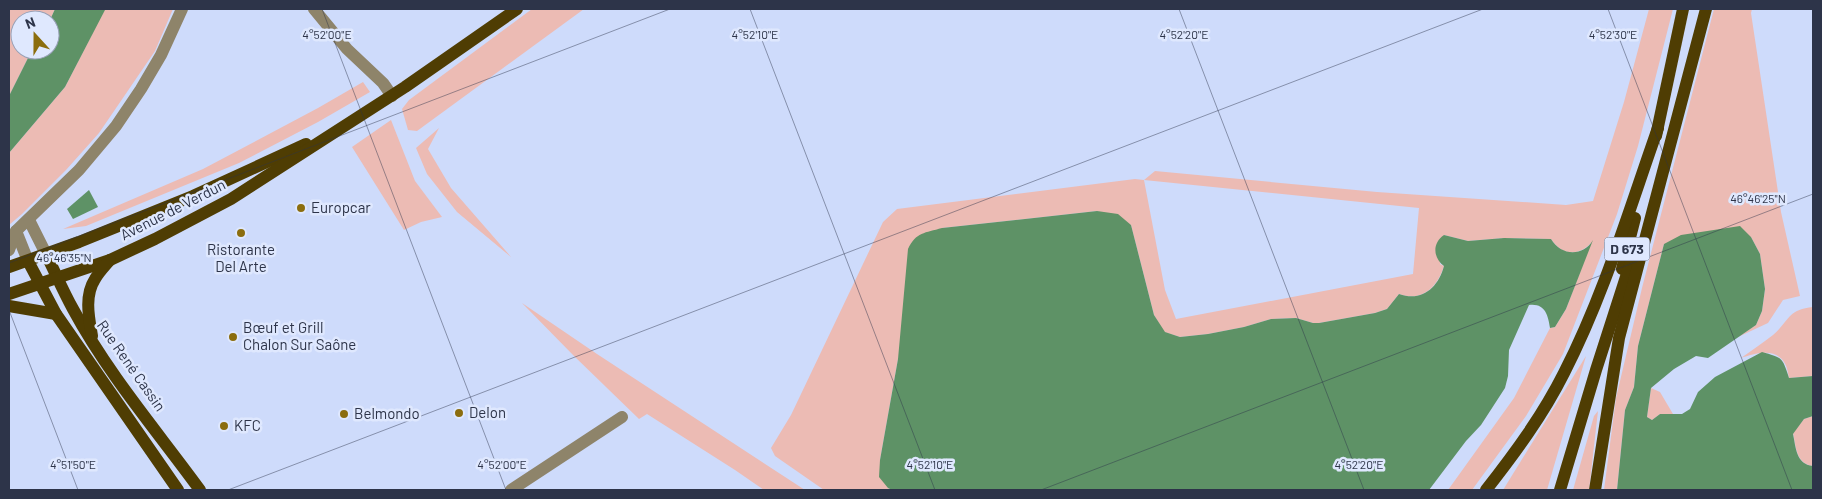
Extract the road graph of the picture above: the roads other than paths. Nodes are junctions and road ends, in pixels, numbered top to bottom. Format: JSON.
{"nodes":[{"id":1,"x":182,"y":9,"type":"edge"},
{"id":2,"x":314,"y":9,"type":"edge"},
{"id":3,"x":517,"y":9,"type":"edge"},
{"id":4,"x":1683,"y":9,"type":"edge"},
{"id":5,"x":1706,"y":9,"type":"edge"},
{"id":6,"x":392,"y":96,"type":"junction"},
{"id":7,"x":340,"y":128,"type":"junction"},
{"id":8,"x":1658,"y":128,"type":"junction"},
{"id":9,"x":1673,"y":135,"type":"junction"},
{"id":10,"x":29,"y":220,"type":"junction"},
{"id":11,"x":16,"y":231,"type":"junction"},
{"id":12,"x":9,"y":250,"type":"edge"},
{"id":13,"x":46,"y":254,"type":"junction"},
{"id":14,"x":110,"y":260,"type":"junction"},
{"id":15,"x":28,"y":261,"type":"junction"},
{"id":16,"x":9,"y":267,"type":"edge"},
{"id":17,"x":58,"y":278,"type":"junction"},
{"id":18,"x":39,"y":284,"type":"junction"},
{"id":19,"x":9,"y":294,"type":"edge"},
{"id":20,"x":9,"y":306,"type":"edge"},
{"id":21,"x":56,"y":314,"type":"junction"},
{"id":22,"x":94,"y":343,"type":"junction"},
{"id":23,"x":1596,"y":370,"type":"junction"},
{"id":24,"x":622,"y":417,"type":"dead end"},
{"id":25,"x":147,"y":444,"type":"junction"},
{"id":26,"x":178,"y":490,"type":"edge"},
{"id":27,"x":198,"y":490,"type":"edge"},
{"id":28,"x":511,"y":490,"type":"edge"},
{"id":29,"x":1486,"y":490,"type":"edge"},
{"id":30,"x":1560,"y":490,"type":"edge"},
{"id":31,"x":1596,"y":490,"type":"edge"}],
"edges":[{"from":1,"to":10,"type":"street"},
{"from":2,"to":6,"type":"street"},
{"from":3,"to":6,"type":"main road","name":"Avenue de Verdun"},
{"from":4,"to":8,"type":"main road","number":"D 673"},
{"from":5,"to":9,"type":"main road","number":"D 673"},
{"from":6,"to":7,"type":"main road","name":"Avenue de Verdun"},
{"from":7,"to":13,"type":"main road","name":"Avenue de Verdun"},
{"from":7,"to":14,"type":"main road","name":"Avenue de Verdun"},
{"from":8,"to":23,"type":"main road","number":"D 673"},
{"from":8,"to":29,"type":"main road"},
{"from":9,"to":23,"type":"main road","number":"D 673"},
{"from":9,"to":31,"type":"main road"},
{"from":10,"to":11,"type":"street"},
{"from":10,"to":13,"type":"street"},
{"from":11,"to":12,"type":"street"},
{"from":11,"to":15,"type":"street"},
{"from":13,"to":15,"type":"main road","name":"Avenue de Verdun"},
{"from":13,"to":17,"type":"main road","name":"Rue René Cassin"},
{"from":14,"to":17,"type":"main road","name":"Avenue de Verdun"},
{"from":14,"to":22,"type":"main road"},
{"from":15,"to":16,"type":"main road","name":"Avenue de Verdun"},
{"from":15,"to":18,"type":"main road","name":"Rue René Cassin"},
{"from":17,"to":18,"type":"main road","name":"Avenue de Verdun"},
{"from":17,"to":22,"type":"main road","name":"Rue René Cassin"},
{"from":18,"to":19,"type":"main road","name":"Avenue de Verdun"},
{"from":18,"to":21,"type":"main road","name":"Rue René Cassin"},
{"from":20,"to":21,"type":"main road"},
{"from":21,"to":25,"type":"main road","name":"Rue René Cassin"},
{"from":22,"to":27,"type":"main road","name":"Rue René Cassin"},
{"from":23,"to":30,"type":"main road","number":"D 673"},
{"from":24,"to":28,"type":"street"},
{"from":25,"to":26,"type":"main road","name":"Rue René Cassin"},
{"from":25,"to":27,"type":"main road"}]}
